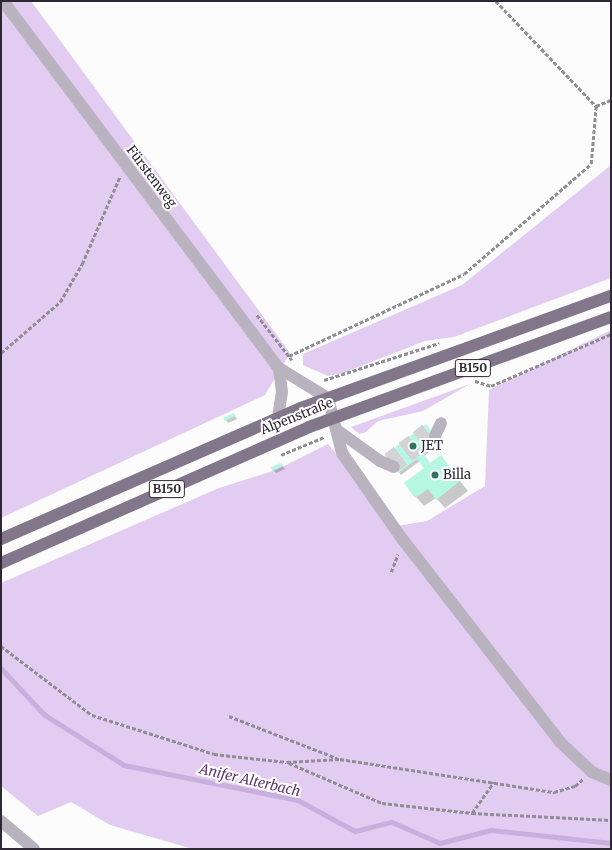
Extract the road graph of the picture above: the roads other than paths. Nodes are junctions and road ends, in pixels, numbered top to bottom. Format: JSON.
{"nodes":[{"id":1,"x":3,"y":1,"type":"edge"},
{"id":2,"x":611,"y":296,"type":"edge"},
{"id":3,"x":611,"y":317,"type":"edge"},
{"id":4,"x":277,"y":366,"type":"junction"},
{"id":5,"x":328,"y":398,"type":"junction"},
{"id":6,"x":334,"y":417,"type":"junction"},
{"id":7,"x":278,"y":418,"type":"junction"},
{"id":8,"x":441,"y":424,"type":"dead end"},
{"id":9,"x":337,"y":430,"type":"junction"},
{"id":10,"x":431,"y":432,"type":"tunnel mouth"},
{"id":11,"x":387,"y":462,"type":"dead end"},
{"id":12,"x":1,"y":540,"type":"edge"},
{"id":13,"x":1,"y":563,"type":"edge"},
{"id":14,"x":611,"y":780,"type":"edge"},
{"id":15,"x":1,"y":821,"type":"edge"},
{"id":16,"x":34,"y":849,"type":"edge"}],
"edges":[{"from":1,"to":4,"type":"street","name":"Fürstenweg"},
{"from":2,"to":5,"type":"main road","name":"Alpenstraße","number":"B150"},
{"from":3,"to":6,"type":"main road","name":"Alpenstraße","number":"B150"},
{"from":4,"to":5,"type":"street","name":"Fürstenweg"},
{"from":4,"to":7,"type":"street"},
{"from":5,"to":6,"type":"street"},
{"from":5,"to":7,"type":"main road","name":"Alpenstraße","number":"B150"},
{"from":6,"to":9,"type":"street"},
{"from":6,"to":13,"type":"main road","name":"Alpenstraße","number":"B150"},
{"from":7,"to":12,"type":"main road","name":"Alpenstraße","number":"B150"},
{"from":8,"to":10,"type":"street"},
{"from":9,"to":11,"type":"street"},
{"from":9,"to":14,"type":"street"},
{"from":15,"to":16,"type":"street"}]}
